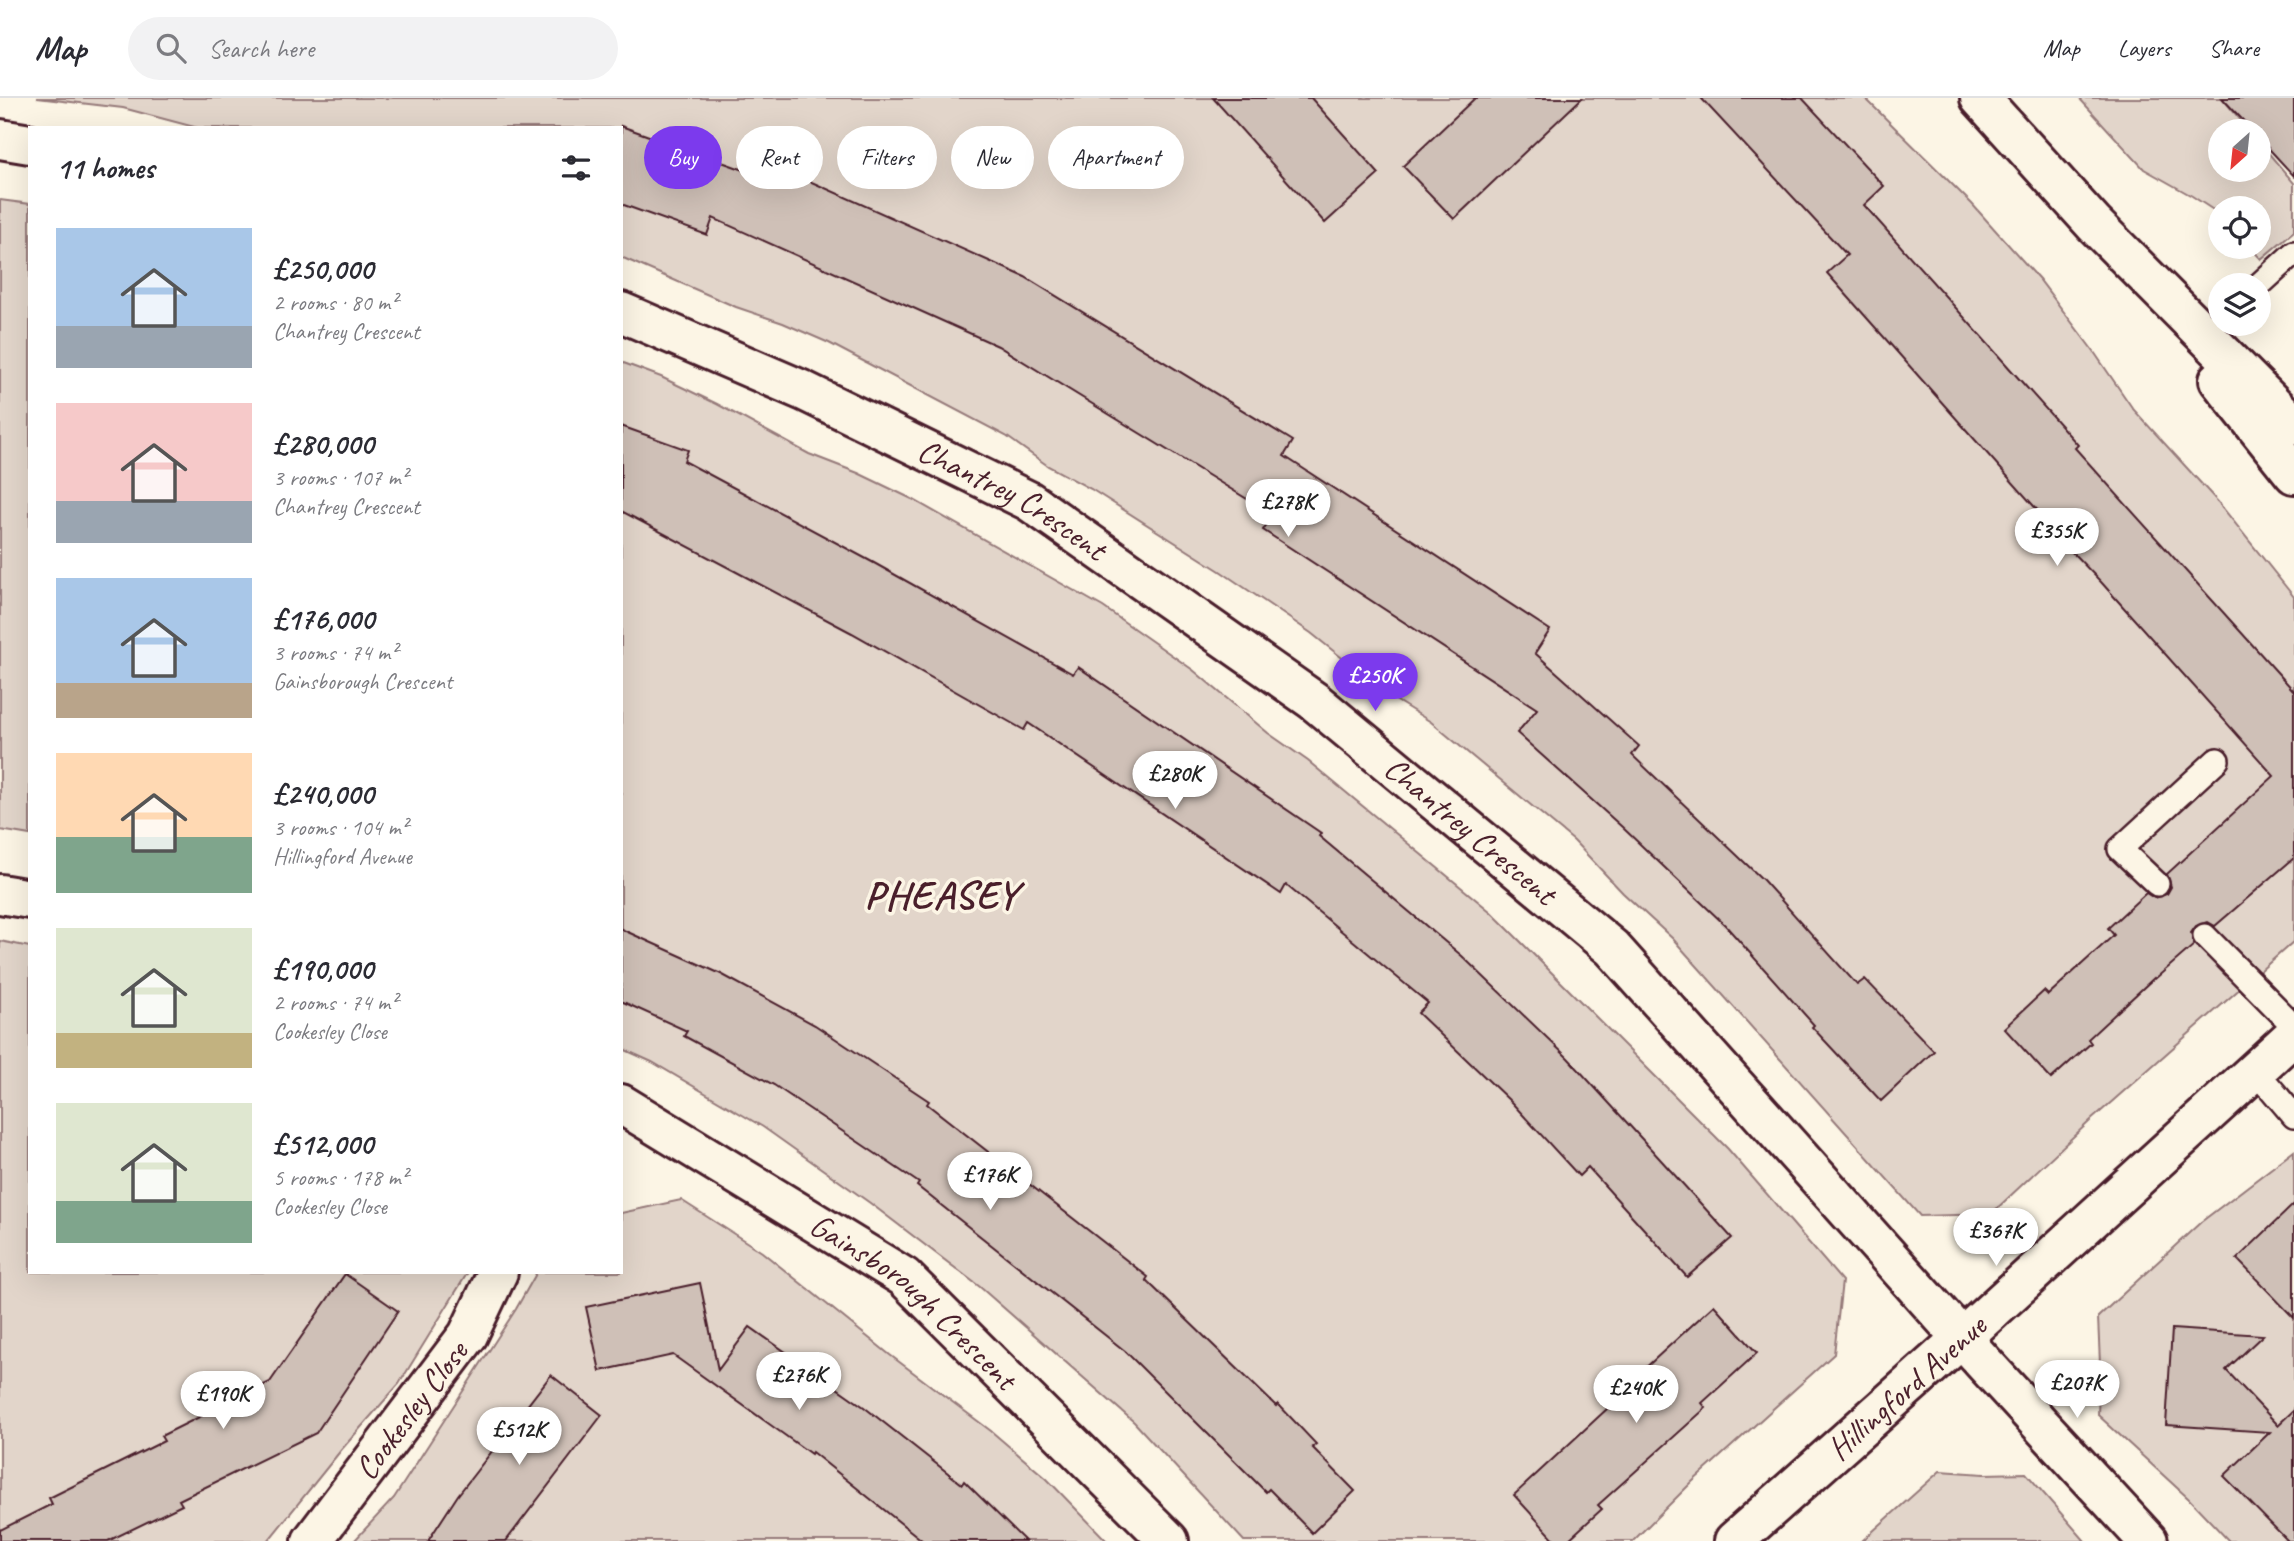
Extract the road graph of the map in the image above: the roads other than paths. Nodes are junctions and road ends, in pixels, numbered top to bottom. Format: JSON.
{"nodes":[{"id":1,"x":1980,"y":98,"type":"edge"},
{"id":2,"x":0,"y":139,"type":"edge"},
{"id":3,"x":28,"y":144,"type":"edge"},
{"id":4,"x":2094,"y":224,"type":"junction"},
{"id":5,"x":2294,"y":253,"type":"edge"},
{"id":6,"x":2271,"y":274,"type":"edge"},
{"id":7,"x":623,"y":313,"type":"edge"},
{"id":8,"x":2208,"y":324,"type":"edge"},
{"id":9,"x":2220,"y":336,"type":"edge"},
{"id":10,"x":2294,"y":425,"type":"edge"},
{"id":11,"x":2294,"y":474,"type":"edge"},
{"id":12,"x":2217,"y":760,"type":"dead end"},
{"id":13,"x":2157,"y":884,"type":"dead end"},
{"id":14,"x":0,"y":894,"type":"edge"},
{"id":15,"x":28,"y":899,"type":"edge"},
{"id":16,"x":2205,"y":936,"type":"dead end"},
{"id":17,"x":2294,"y":1026,"type":"edge"},
{"id":18,"x":2294,"y":1035,"type":"edge"},
{"id":19,"x":2256,"y":1071,"type":"junction"},
{"id":20,"x":623,"y":1105,"type":"edge"},
{"id":21,"x":2294,"y":1116,"type":"edge"},
{"id":22,"x":497,"y":1274,"type":"edge"},
{"id":23,"x":1962,"y":1338,"type":"junction"},
{"id":24,"x":312,"y":1541,"type":"edge"},
{"id":25,"x":1169,"y":1541,"type":"edge"},
{"id":26,"x":1734,"y":1541,"type":"edge"},
{"id":27,"x":2148,"y":1541,"type":"edge"}],
"edges":[{"from":1,"to":4,"type":"street"},
{"from":2,"to":3,"type":"street"},
{"from":4,"to":8,"type":"street"},
{"from":4,"to":11,"type":"street"},
{"from":5,"to":6,"type":"lane"},
{"from":7,"to":23,"type":"street","name":"Chantrey Crescent"},
{"from":9,"to":10,"type":"street"},
{"from":12,"to":13,"type":"lane"},
{"from":14,"to":15,"type":"street"},
{"from":16,"to":17,"type":"lane"},
{"from":18,"to":19,"type":"street","name":"Hillingford Avenue"},
{"from":19,"to":21,"type":"lane"},
{"from":19,"to":23,"type":"street","name":"Hillingford Avenue"},
{"from":20,"to":25,"type":"street","name":"Gainsborough Crescent"},
{"from":22,"to":24,"type":"street","name":"Cookesley Close"},
{"from":23,"to":26,"type":"street","name":"Hillingford Avenue"},
{"from":23,"to":27,"type":"street","name":"Chantrey Crescent"}]}
